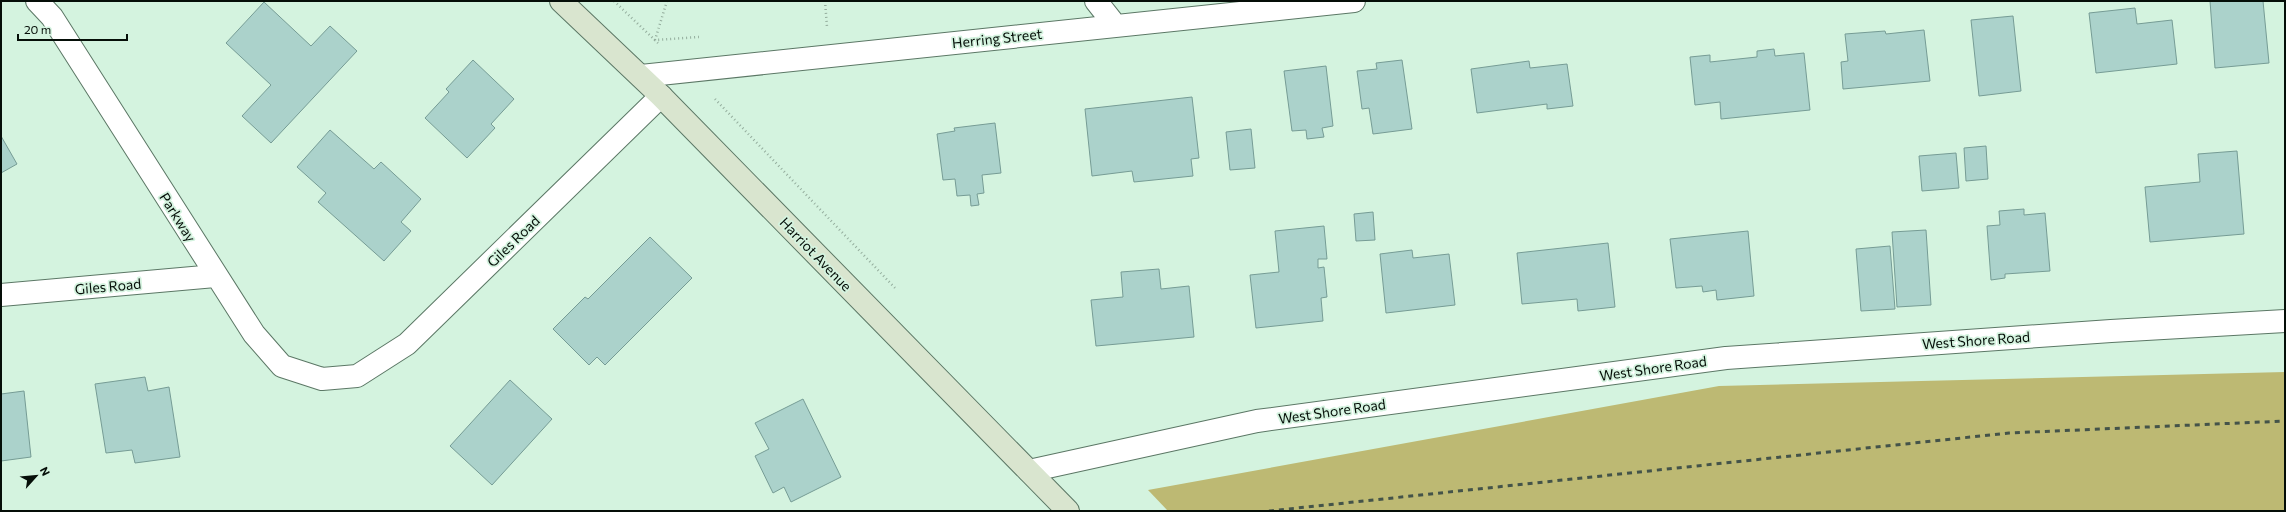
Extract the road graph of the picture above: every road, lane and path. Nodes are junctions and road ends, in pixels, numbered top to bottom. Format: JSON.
{"nodes":[{"id":1,"x":37,"y":1,"type":"edge"},
{"id":2,"x":561,"y":1,"type":"edge"},
{"id":3,"x":614,"y":1,"type":"edge"},
{"id":4,"x":667,"y":1,"type":"edge"},
{"id":5,"x":825,"y":1,"type":"edge"},
{"id":6,"x":1096,"y":1,"type":"edge"},
{"id":7,"x":1354,"y":1,"type":"edge"},
{"id":8,"x":1115,"y":25,"type":"junction"},
{"id":9,"x":819,"y":28,"type":"dead end"},
{"id":10,"x":702,"y":37,"type":"dead end"},
{"id":11,"x":655,"y":40,"type":"junction"},
{"id":12,"x":689,"y":72,"type":"junction"},
{"id":13,"x":640,"y":76,"type":"junction"},
{"id":14,"x":661,"y":96,"type":"junction"},
{"id":15,"x":215,"y":276,"type":"junction"},
{"id":16,"x":901,"y":294,"type":"dead end"},
{"id":17,"x":1,"y":296,"type":"edge"},
{"id":18,"x":2285,"y":321,"type":"edge"},
{"id":19,"x":357,"y":376,"type":"joint"},
{"id":20,"x":1028,"y":471,"type":"junction"},
{"id":21,"x":1068,"y":511,"type":"edge"}],
"edges":[{"from":1,"to":15,"type":"street","name":"Parkway"},
{"from":2,"to":13,"type":"street","name":"Harriot Avenue"},
{"from":3,"to":11,"type":"path"},
{"from":4,"to":11,"type":"path"},
{"from":5,"to":9,"type":"path"},
{"from":6,"to":8,"type":"street"},
{"from":7,"to":8,"type":"street","name":"Herring Street"},
{"from":8,"to":12,"type":"street","name":"Herring Street"},
{"from":10,"to":11,"type":"path"},
{"from":11,"to":12,"type":"path"},
{"from":12,"to":13,"type":"street","name":"Herring Street"},
{"from":12,"to":16,"type":"path"},
{"from":13,"to":14,"type":"street","name":"Harriot Avenue"},
{"from":14,"to":19,"type":"street","name":"Giles Road"},
{"from":14,"to":20,"type":"street","name":"Harriot Avenue"},
{"from":15,"to":17,"type":"street","name":"Giles Road"},
{"from":15,"to":19,"type":"street","name":"Parkway"},
{"from":18,"to":20,"type":"street","name":"West Shore Road"},
{"from":20,"to":21,"type":"street","name":"Harriot Avenue"}]}
